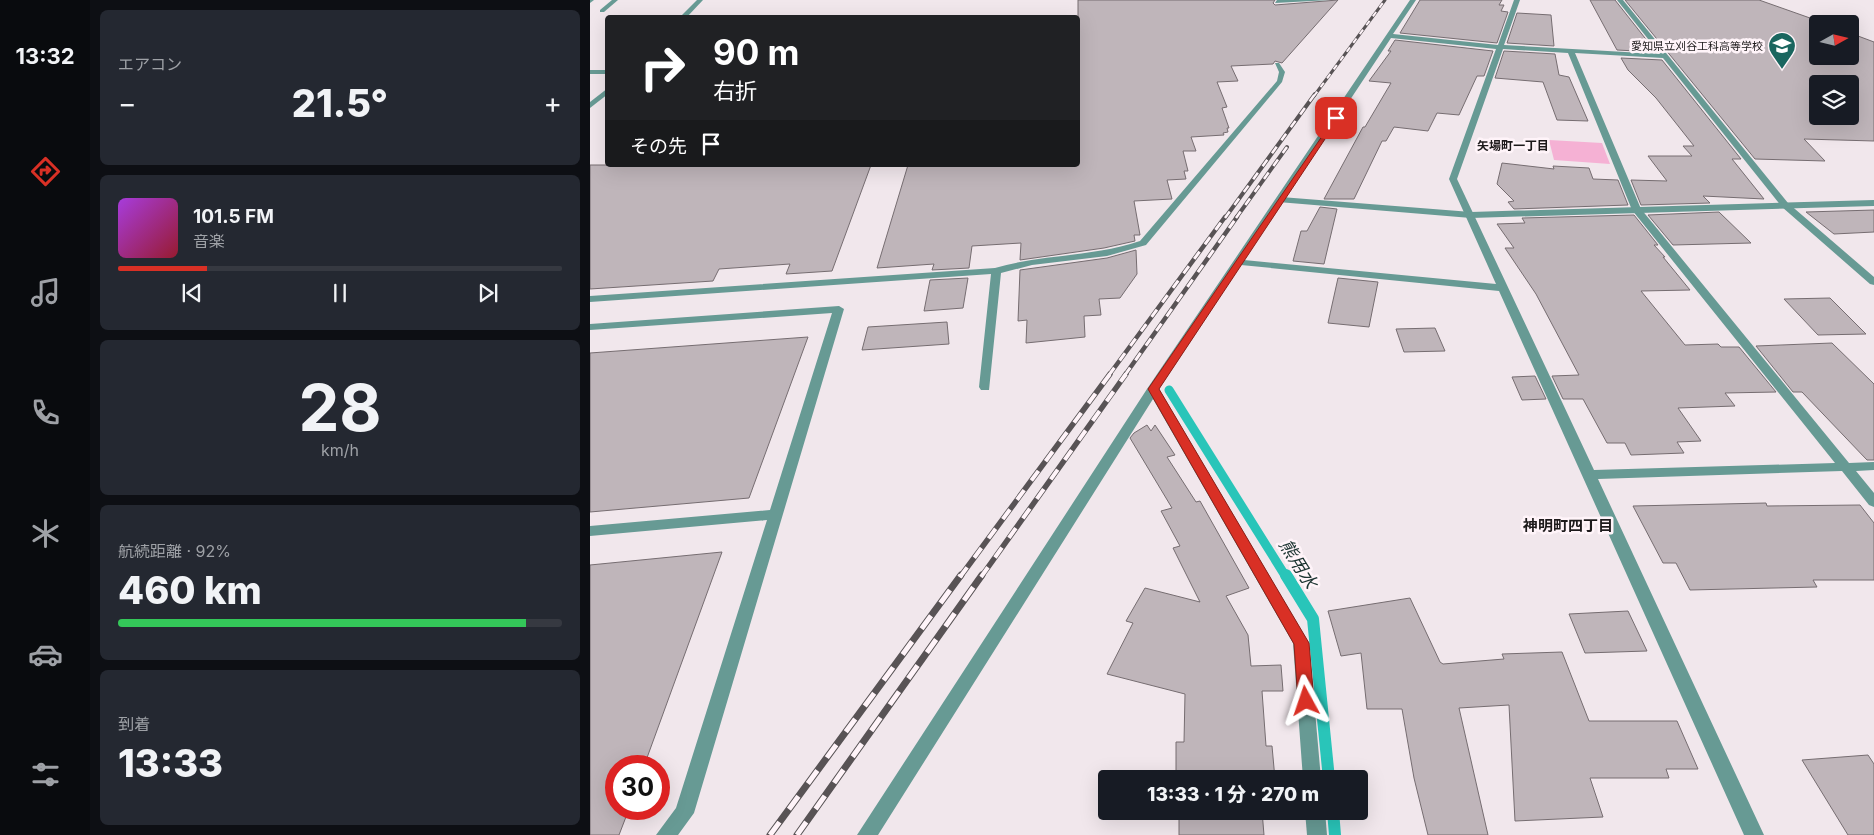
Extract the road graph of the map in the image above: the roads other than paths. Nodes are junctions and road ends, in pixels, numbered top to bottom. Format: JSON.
{"nodes":[{"id":1,"x":615,"y":0,"type":"edge"},
{"id":2,"x":700,"y":0,"type":"edge"},
{"id":3,"x":1328,"y":0,"type":"edge"},
{"id":4,"x":1413,"y":0,"type":"edge"},
{"id":5,"x":1517,"y":0,"type":"edge"},
{"id":6,"x":1620,"y":0,"type":"edge"},
{"id":7,"x":1277,"y":2,"type":"dead end"},
{"id":8,"x":602,"y":12,"type":"dead end"},
{"id":9,"x":685,"y":15,"type":"edge"},
{"id":10,"x":1390,"y":36,"type":"junction"},
{"id":11,"x":1499,"y":47,"type":"junction"},
{"id":12,"x":1572,"y":51,"type":"junction"},
{"id":13,"x":1666,"y":56,"type":"junction"},
{"id":14,"x":1277,"y":64,"type":"dead end"},
{"id":15,"x":590,"y":72,"type":"edge"},
{"id":16,"x":605,"y":72,"type":"edge"},
{"id":17,"x":605,"y":93,"type":"edge"},
{"id":18,"x":590,"y":106,"type":"edge"},
{"id":19,"x":1281,"y":200,"type":"junction"},
{"id":20,"x":1874,"y":203,"type":"edge"},
{"id":21,"x":1785,"y":205,"type":"junction"},
{"id":22,"x":1637,"y":210,"type":"junction"},
{"id":23,"x":1471,"y":215,"type":"junction"},
{"id":24,"x":1239,"y":262,"type":"junction"},
{"id":25,"x":996,"y":270,"type":"junction"},
{"id":26,"x":1874,"y":282,"type":"edge"},
{"id":27,"x":1503,"y":288,"type":"junction"},
{"id":28,"x":590,"y":299,"type":"edge"},
{"id":29,"x":590,"y":327,"type":"edge"},
{"id":30,"x":985,"y":387,"type":"dead end"},
{"id":31,"x":1153,"y":389,"type":"junction"},
{"id":32,"x":1874,"y":466,"type":"edge"},
{"id":33,"x":1846,"y":467,"type":"junction"},
{"id":34,"x":1588,"y":475,"type":"junction"},
{"id":35,"x":1874,"y":502,"type":"edge"},
{"id":36,"x":777,"y":514,"type":"junction"},
{"id":37,"x":590,"y":531,"type":"edge"},
{"id":38,"x":1311,"y":770,"type":"edge"},
{"id":39,"x":1316,"y":820,"type":"edge"},
{"id":40,"x":666,"y":835,"type":"edge"},
{"id":41,"x":867,"y":835,"type":"edge"},
{"id":42,"x":1317,"y":835,"type":"edge"},
{"id":43,"x":1754,"y":835,"type":"edge"}],
"edges":[{"from":1,"to":8,"type":"street"},
{"from":2,"to":9,"type":"street"},
{"from":3,"to":7,"type":"street"},
{"from":4,"to":10,"type":"street"},
{"from":5,"to":11,"type":"street"},
{"from":6,"to":13,"type":"street"},
{"from":10,"to":11,"type":"street"},
{"from":10,"to":19,"type":"street"},
{"from":11,"to":12,"type":"street"},
{"from":11,"to":23,"type":"street"},
{"from":12,"to":13,"type":"street"},
{"from":12,"to":22,"type":"street"},
{"from":13,"to":21,"type":"street"},
{"from":14,"to":25,"type":"street"},
{"from":15,"to":16,"type":"street"},
{"from":17,"to":18,"type":"street"},
{"from":19,"to":23,"type":"street"},
{"from":19,"to":24,"type":"street"},
{"from":20,"to":21,"type":"street"},
{"from":21,"to":22,"type":"street"},
{"from":21,"to":26,"type":"street"},
{"from":22,"to":23,"type":"street"},
{"from":22,"to":33,"type":"street"},
{"from":23,"to":27,"type":"street"},
{"from":24,"to":27,"type":"street"},
{"from":24,"to":31,"type":"street"},
{"from":25,"to":28,"type":"street"},
{"from":25,"to":30,"type":"street"},
{"from":27,"to":34,"type":"street"},
{"from":29,"to":36,"type":"street"},
{"from":31,"to":38,"type":"street"},
{"from":31,"to":41,"type":"street"},
{"from":32,"to":33,"type":"street"},
{"from":33,"to":34,"type":"street"},
{"from":33,"to":35,"type":"street"},
{"from":34,"to":43,"type":"street"},
{"from":36,"to":37,"type":"street"},
{"from":36,"to":40,"type":"street"},
{"from":39,"to":42,"type":"street"}]}
